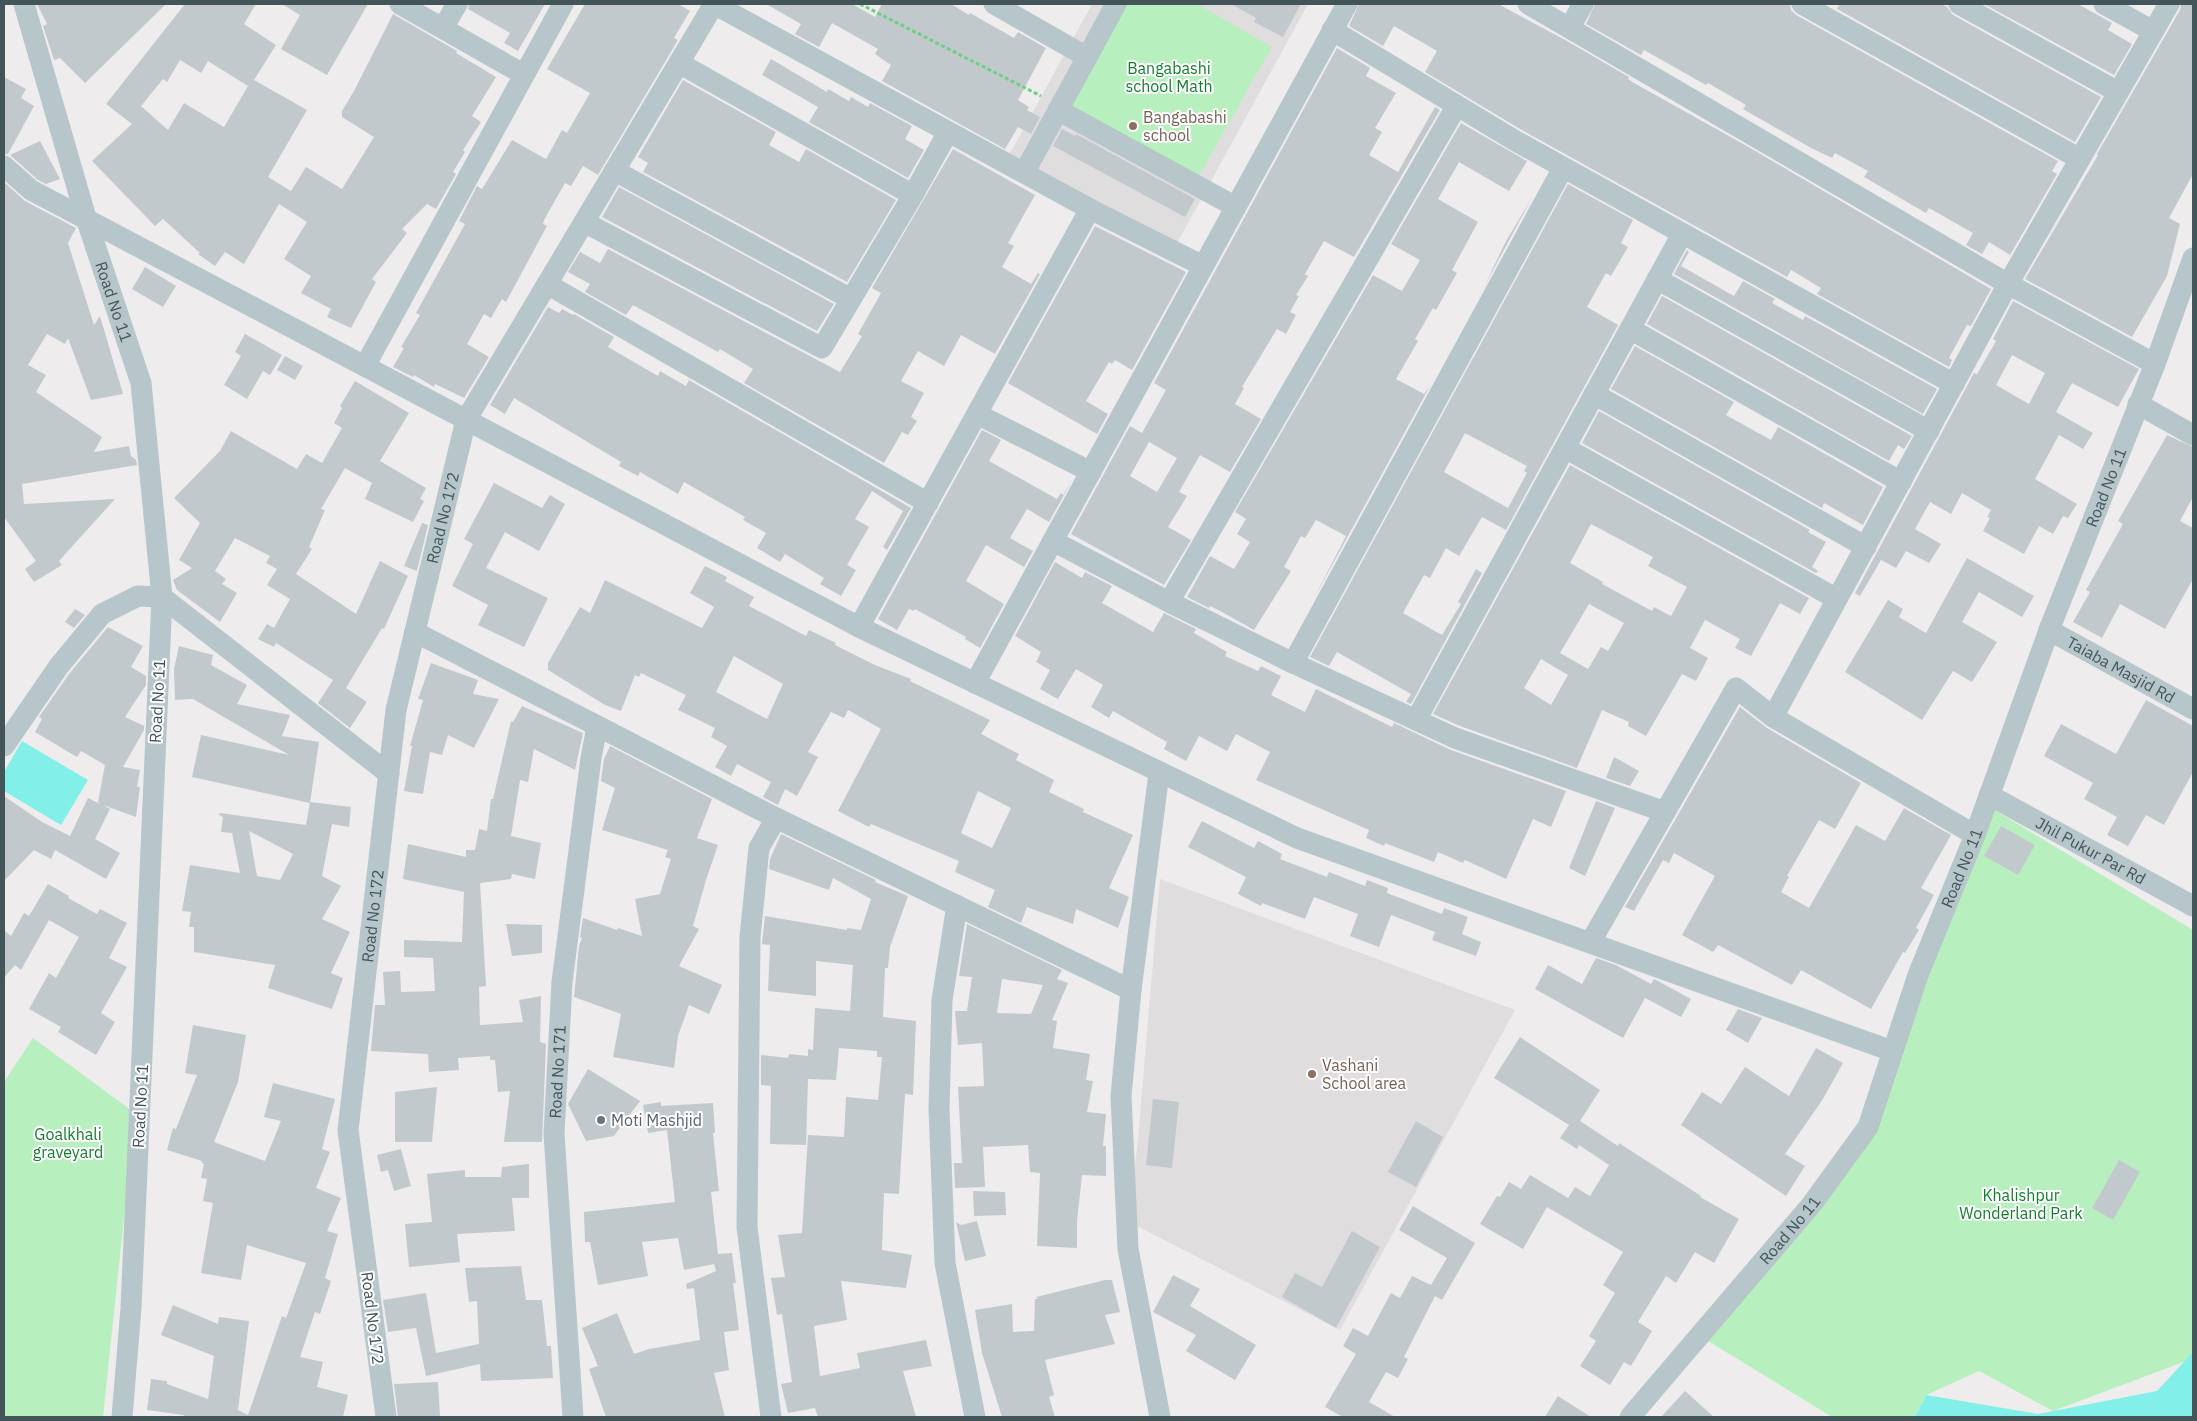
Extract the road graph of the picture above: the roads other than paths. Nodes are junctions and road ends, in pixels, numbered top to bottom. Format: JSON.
{"nodes":[{"id":1,"x":24,"y":4,"type":"edge"},
{"id":2,"x":400,"y":4,"type":"edge"},
{"id":3,"x":457,"y":4,"type":"edge"},
{"id":4,"x":563,"y":4,"type":"edge"},
{"id":5,"x":714,"y":4,"type":"edge"},
{"id":6,"x":994,"y":4,"type":"edge"},
{"id":7,"x":1116,"y":4,"type":"edge"},
{"id":8,"x":1347,"y":4,"type":"edge"},
{"id":9,"x":1528,"y":4,"type":"edge"},
{"id":10,"x":1583,"y":4,"type":"edge"},
{"id":11,"x":1802,"y":4,"type":"edge"},
{"id":12,"x":1959,"y":4,"type":"edge"},
{"id":13,"x":2104,"y":4,"type":"edge"},
{"id":14,"x":2169,"y":4,"type":"edge"},
{"id":15,"x":1570,"y":27,"type":"junction"},
{"id":16,"x":443,"y":28,"type":"junction"},
{"id":17,"x":1332,"y":30,"type":"junction"},
{"id":18,"x":2153,"y":31,"type":"junction"},
{"id":19,"x":1087,"y":57,"type":"junction"},
{"id":20,"x":679,"y":63,"type":"junction"},
{"id":21,"x":523,"y":74,"type":"junction"},
{"id":22,"x":2118,"y":92,"type":"junction"},
{"id":23,"x":1456,"y":107,"type":"junction"},
{"id":24,"x":1058,"y":110,"type":"junction"},
{"id":25,"x":948,"y":132,"type":"junction"},
{"id":26,"x":2080,"y":159,"type":"junction"},
{"id":27,"x":4,"y":166,"type":"edge"},
{"id":28,"x":1564,"y":168,"type":"junction"},
{"id":29,"x":615,"y":171,"type":"junction"},
{"id":30,"x":1024,"y":173,"type":"junction"},
{"id":31,"x":913,"y":195,"type":"junction"},
{"id":32,"x":1236,"y":207,"type":"junction"},
{"id":33,"x":1090,"y":209,"type":"junction"},
{"id":34,"x":86,"y":218,"type":"junction"},
{"id":35,"x":584,"y":222,"type":"junction"},
{"id":36,"x":1682,"y":234,"type":"junction"},
{"id":37,"x":2193,"y":258,"type":"edge"},
{"id":38,"x":1203,"y":266,"type":"junction"},
{"id":39,"x":1657,"y":279,"type":"junction"},
{"id":40,"x":548,"y":284,"type":"junction"},
{"id":41,"x":2008,"y":284,"type":"junction"},
{"id":42,"x":851,"y":299,"type":"junction"},
{"id":43,"x":1630,"y":329,"type":"junction"},
{"id":44,"x":2155,"y":364,"type":"junction"},
{"id":45,"x":365,"y":366,"type":"junction"},
{"id":46,"x":1954,"y":384,"type":"junction"},
{"id":47,"x":1594,"y":394,"type":"junction"},
{"id":48,"x":2138,"y":404,"type":"junction"},
{"id":49,"x":977,"y":414,"type":"junction"},
{"id":50,"x":466,"y":420,"type":"junction"},
{"id":51,"x":1929,"y":431,"type":"junction"},
{"id":52,"x":2193,"y":435,"type":"edge"},
{"id":53,"x":1565,"y":448,"type":"junction"},
{"id":54,"x":1090,"y":472,"type":"junction"},
{"id":55,"x":1901,"y":482,"type":"junction"},
{"id":56,"x":928,"y":503,"type":"junction"},
{"id":57,"x":1053,"y":541,"type":"junction"},
{"id":58,"x":1866,"y":547,"type":"junction"},
{"id":59,"x":162,"y":597,"type":"junction"},
{"id":60,"x":1838,"y":599,"type":"junction"},
{"id":61,"x":1170,"y":602,"type":"junction"},
{"id":62,"x":859,"y":627,"type":"junction"},
{"id":63,"x":2049,"y":630,"type":"junction"},
{"id":64,"x":415,"y":632,"type":"junction"},
{"id":65,"x":1293,"y":663,"type":"junction"},
{"id":66,"x":975,"y":683,"type":"junction"},
{"id":67,"x":2193,"y":709,"type":"edge"},
{"id":68,"x":1773,"y":717,"type":"junction"},
{"id":69,"x":1416,"y":720,"type":"junction"},
{"id":70,"x":597,"y":727,"type":"junction"},
{"id":71,"x":4,"y":746,"type":"edge"},
{"id":72,"x":1159,"y":773,"type":"junction"},
{"id":73,"x":389,"y":774,"type":"junction"},
{"id":74,"x":1989,"y":795,"type":"junction"},
{"id":75,"x":1665,"y":812,"type":"junction"},
{"id":76,"x":776,"y":818,"type":"junction"},
{"id":77,"x":1975,"y":835,"type":"junction"},
{"id":78,"x":957,"y":905,"type":"junction"},
{"id":79,"x":2193,"y":906,"type":"edge"},
{"id":80,"x":1590,"y":943,"type":"junction"},
{"id":81,"x":1131,"y":990,"type":"junction"},
{"id":82,"x":1892,"y":1051,"type":"junction"},
{"id":83,"x":122,"y":1417,"type":"edge"},
{"id":84,"x":386,"y":1417,"type":"edge"},
{"id":85,"x":573,"y":1417,"type":"edge"},
{"id":86,"x":771,"y":1417,"type":"edge"},
{"id":87,"x":975,"y":1417,"type":"edge"},
{"id":88,"x":1160,"y":1417,"type":"edge"},
{"id":89,"x":1630,"y":1417,"type":"edge"}],
"edges":[{"from":1,"to":34,"type":"street","name":"Road No 11"},
{"from":2,"to":16,"type":"street"},
{"from":3,"to":16,"type":"street"},
{"from":4,"to":21,"type":"street"},
{"from":5,"to":20,"type":"street","name":"Road No 172"},
{"from":5,"to":25,"type":"street"},
{"from":6,"to":19,"type":"street"},
{"from":7,"to":19,"type":"street"},
{"from":8,"to":17,"type":"street"},
{"from":9,"to":15,"type":"street"},
{"from":10,"to":15,"type":"street"},
{"from":11,"to":26,"type":"street"},
{"from":12,"to":22,"type":"street"},
{"from":13,"to":18,"type":"street"},
{"from":14,"to":18,"type":"street"},
{"from":15,"to":41,"type":"street"},
{"from":16,"to":21,"type":"street"},
{"from":17,"to":23,"type":"street"},
{"from":17,"to":32,"type":"street"},
{"from":18,"to":22,"type":"street"},
{"from":19,"to":24,"type":"street"},
{"from":20,"to":29,"type":"street","name":"Road No 172"},
{"from":20,"to":31,"type":"street"},
{"from":21,"to":45,"type":"street"},
{"from":22,"to":26,"type":"street"},
{"from":23,"to":28,"type":"street"},
{"from":23,"to":61,"type":"street"},
{"from":24,"to":30,"type":"street"},
{"from":24,"to":32,"type":"street"},
{"from":25,"to":30,"type":"street"},
{"from":25,"to":31,"type":"street"},
{"from":26,"to":41,"type":"street"},
{"from":27,"to":34,"type":"street"},
{"from":28,"to":36,"type":"street"},
{"from":28,"to":65,"type":"street"},
{"from":29,"to":35,"type":"street","name":"Road No 172"},
{"from":29,"to":42,"type":"street"},
{"from":30,"to":33,"type":"street"},
{"from":31,"to":42,"type":"street"},
{"from":32,"to":38,"type":"street"},
{"from":33,"to":38,"type":"street"},
{"from":33,"to":49,"type":"street"},
{"from":34,"to":45,"type":"street"},
{"from":34,"to":59,"type":"street","name":"Road No 11"},
{"from":35,"to":40,"type":"street","name":"Road No 172"},
{"from":35,"to":42,"type":"street"},
{"from":36,"to":39,"type":"street"},
{"from":36,"to":46,"type":"street"},
{"from":37,"to":44,"type":"street","name":"Road No 11"},
{"from":38,"to":54,"type":"street"},
{"from":39,"to":43,"type":"street"},
{"from":39,"to":51,"type":"street"},
{"from":40,"to":50,"type":"street","name":"Road No 172"},
{"from":40,"to":56,"type":"street"},
{"from":41,"to":44,"type":"street"},
{"from":41,"to":46,"type":"street"},
{"from":43,"to":47,"type":"street"},
{"from":43,"to":55,"type":"street"},
{"from":44,"to":48,"type":"street","name":"Road No 11"},
{"from":45,"to":50,"type":"street"},
{"from":46,"to":51,"type":"street"},
{"from":47,"to":53,"type":"street"},
{"from":47,"to":58,"type":"street"},
{"from":48,"to":52,"type":"street"},
{"from":48,"to":63,"type":"street","name":"Road No 11"},
{"from":49,"to":54,"type":"street"},
{"from":49,"to":56,"type":"street"},
{"from":50,"to":62,"type":"street"},
{"from":50,"to":64,"type":"street","name":"Road No 172"},
{"from":51,"to":55,"type":"street"},
{"from":53,"to":60,"type":"street"},
{"from":53,"to":69,"type":"street"},
{"from":54,"to":57,"type":"street"},
{"from":55,"to":58,"type":"street"},
{"from":56,"to":62,"type":"street"},
{"from":57,"to":61,"type":"street"},
{"from":57,"to":66,"type":"street"},
{"from":58,"to":60,"type":"street"},
{"from":59,"to":71,"type":"street"},
{"from":59,"to":73,"type":"street"},
{"from":59,"to":83,"type":"street","name":"Road No 11"},
{"from":60,"to":68,"type":"street"},
{"from":61,"to":65,"type":"street"},
{"from":62,"to":66,"type":"street"},
{"from":63,"to":67,"type":"street","name":"Taiaba Masjid Rd"},
{"from":63,"to":74,"type":"street","name":"Road No 11"},
{"from":64,"to":70,"type":"street"},
{"from":64,"to":73,"type":"street","name":"Road No 172"},
{"from":65,"to":69,"type":"street"},
{"from":66,"to":72,"type":"street"},
{"from":68,"to":75,"type":"street"},
{"from":68,"to":77,"type":"street"},
{"from":69,"to":75,"type":"street"},
{"from":70,"to":76,"type":"street"},
{"from":70,"to":85,"type":"street","name":"Road No 171"},
{"from":72,"to":80,"type":"street"},
{"from":72,"to":81,"type":"street"},
{"from":73,"to":84,"type":"street","name":"Road No 172"},
{"from":74,"to":77,"type":"street","name":"Road No 11"},
{"from":74,"to":79,"type":"street","name":"Jhil Pukur Par Rd"},
{"from":75,"to":80,"type":"street"},
{"from":76,"to":78,"type":"street"},
{"from":76,"to":86,"type":"street"},
{"from":77,"to":82,"type":"street","name":"Road No 11"},
{"from":78,"to":81,"type":"street"},
{"from":78,"to":87,"type":"street"},
{"from":80,"to":82,"type":"street"},
{"from":81,"to":88,"type":"street"},
{"from":82,"to":89,"type":"street","name":"Road No 11"}]}
